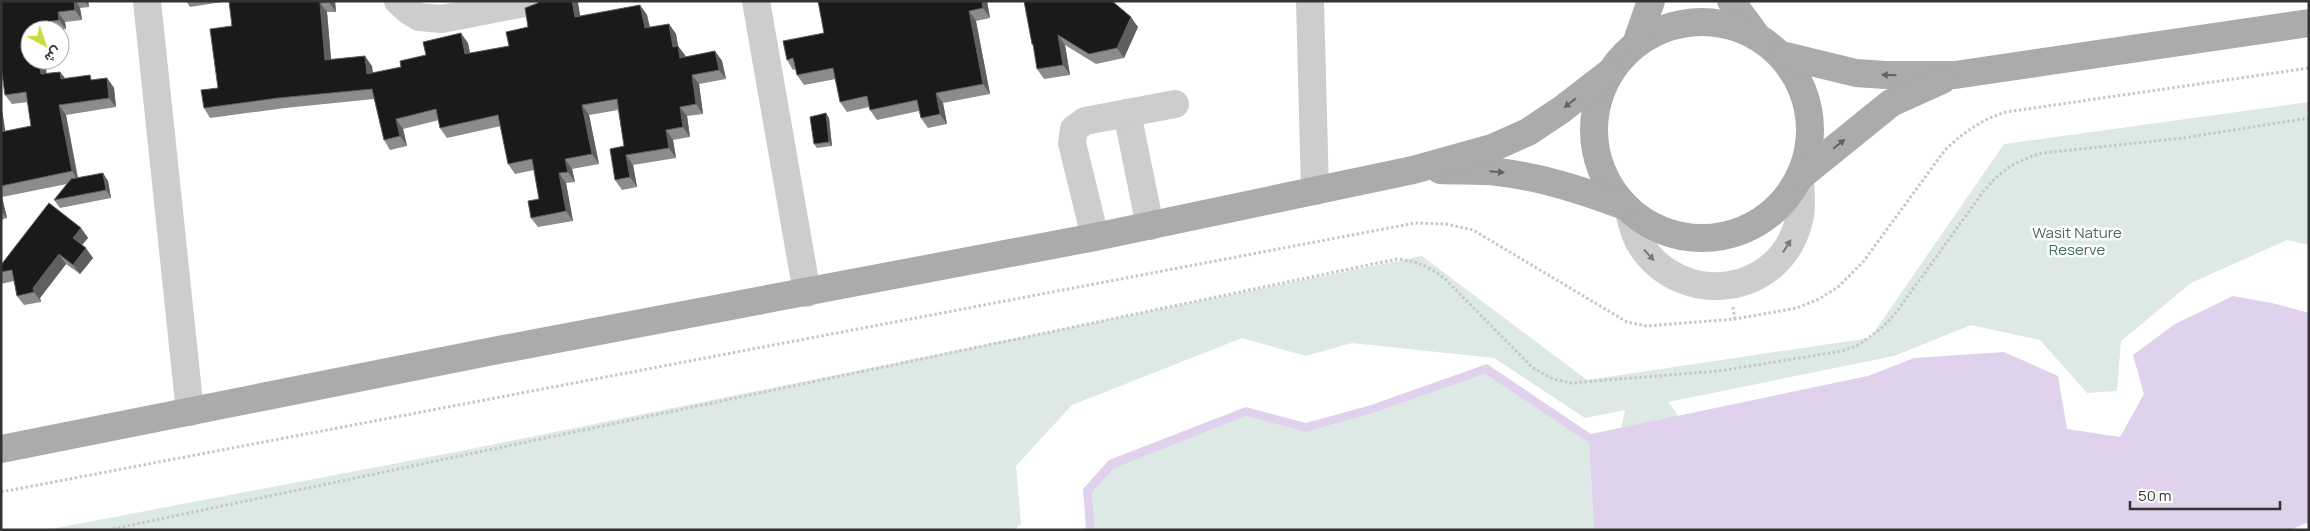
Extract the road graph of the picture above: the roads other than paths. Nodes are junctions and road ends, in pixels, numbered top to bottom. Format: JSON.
{"nodes":[{"id":1,"x":147,"y":1,"type":"edge"},
{"id":2,"x":398,"y":1,"type":"edge"},
{"id":3,"x":535,"y":1,"type":"edge"},
{"id":4,"x":756,"y":1,"type":"edge"},
{"id":5,"x":1310,"y":1,"type":"edge"},
{"id":6,"x":1651,"y":1,"type":"edge"},
{"id":7,"x":1732,"y":1,"type":"edge"},
{"id":8,"x":2309,"y":23,"type":"edge"},
{"id":9,"x":1756,"y":36,"type":"junction"},
{"id":10,"x":1636,"y":44,"type":"junction"},
{"id":11,"x":1782,"y":55,"type":"junction"},
{"id":12,"x":1609,"y":73,"type":"junction"},
{"id":13,"x":1955,"y":75,"type":"junction"},
{"id":14,"x":1175,"y":104,"type":"dead end"},
{"id":15,"x":1127,"y":113,"type":"junction"},
{"id":16,"x":1413,"y":170,"type":"junction"},
{"id":17,"x":1801,"y":177,"type":"junction"},
{"id":18,"x":1315,"y":191,"type":"junction"},
{"id":19,"x":1625,"y":208,"type":"junction"},
{"id":20,"x":1150,"y":226,"type":"junction"},
{"id":21,"x":1095,"y":236,"type":"junction"},
{"id":22,"x":807,"y":293,"type":"junction"},
{"id":23,"x":190,"y":412,"type":"junction"},
{"id":24,"x":1,"y":449,"type":"edge"}],
"edges":[{"from":1,"to":23,"type":"street"},
{"from":2,"to":3,"type":"street"},
{"from":4,"to":22,"type":"street"},
{"from":5,"to":18,"type":"street"},
{"from":6,"to":10,"type":"main road"},
{"from":7,"to":9,"type":"main road"},
{"from":8,"to":13,"type":"main road"},
{"from":9,"to":10,"type":"main road"},
{"from":9,"to":11,"type":"main road"},
{"from":10,"to":12,"type":"main road"},
{"from":13,"to":11,"type":"main road","one_way":true},
{"from":11,"to":17,"type":"main road"},
{"from":12,"to":16,"type":"main road","one_way":true},
{"from":12,"to":19,"type":"main road"},
{"from":17,"to":13,"type":"main road","one_way":true},
{"from":14,"to":15,"type":"street"},
{"from":15,"to":20,"type":"street"},
{"from":15,"to":21,"type":"street"},
{"from":16,"to":18,"type":"main road"},
{"from":16,"to":19,"type":"main road","one_way":true},
{"from":17,"to":19,"type":"main road"},
{"from":19,"to":17,"type":"street","one_way":true},
{"from":18,"to":20,"type":"main road"},
{"from":20,"to":21,"type":"main road"},
{"from":21,"to":22,"type":"main road"},
{"from":22,"to":23,"type":"main road"},
{"from":23,"to":24,"type":"main road"}]}
